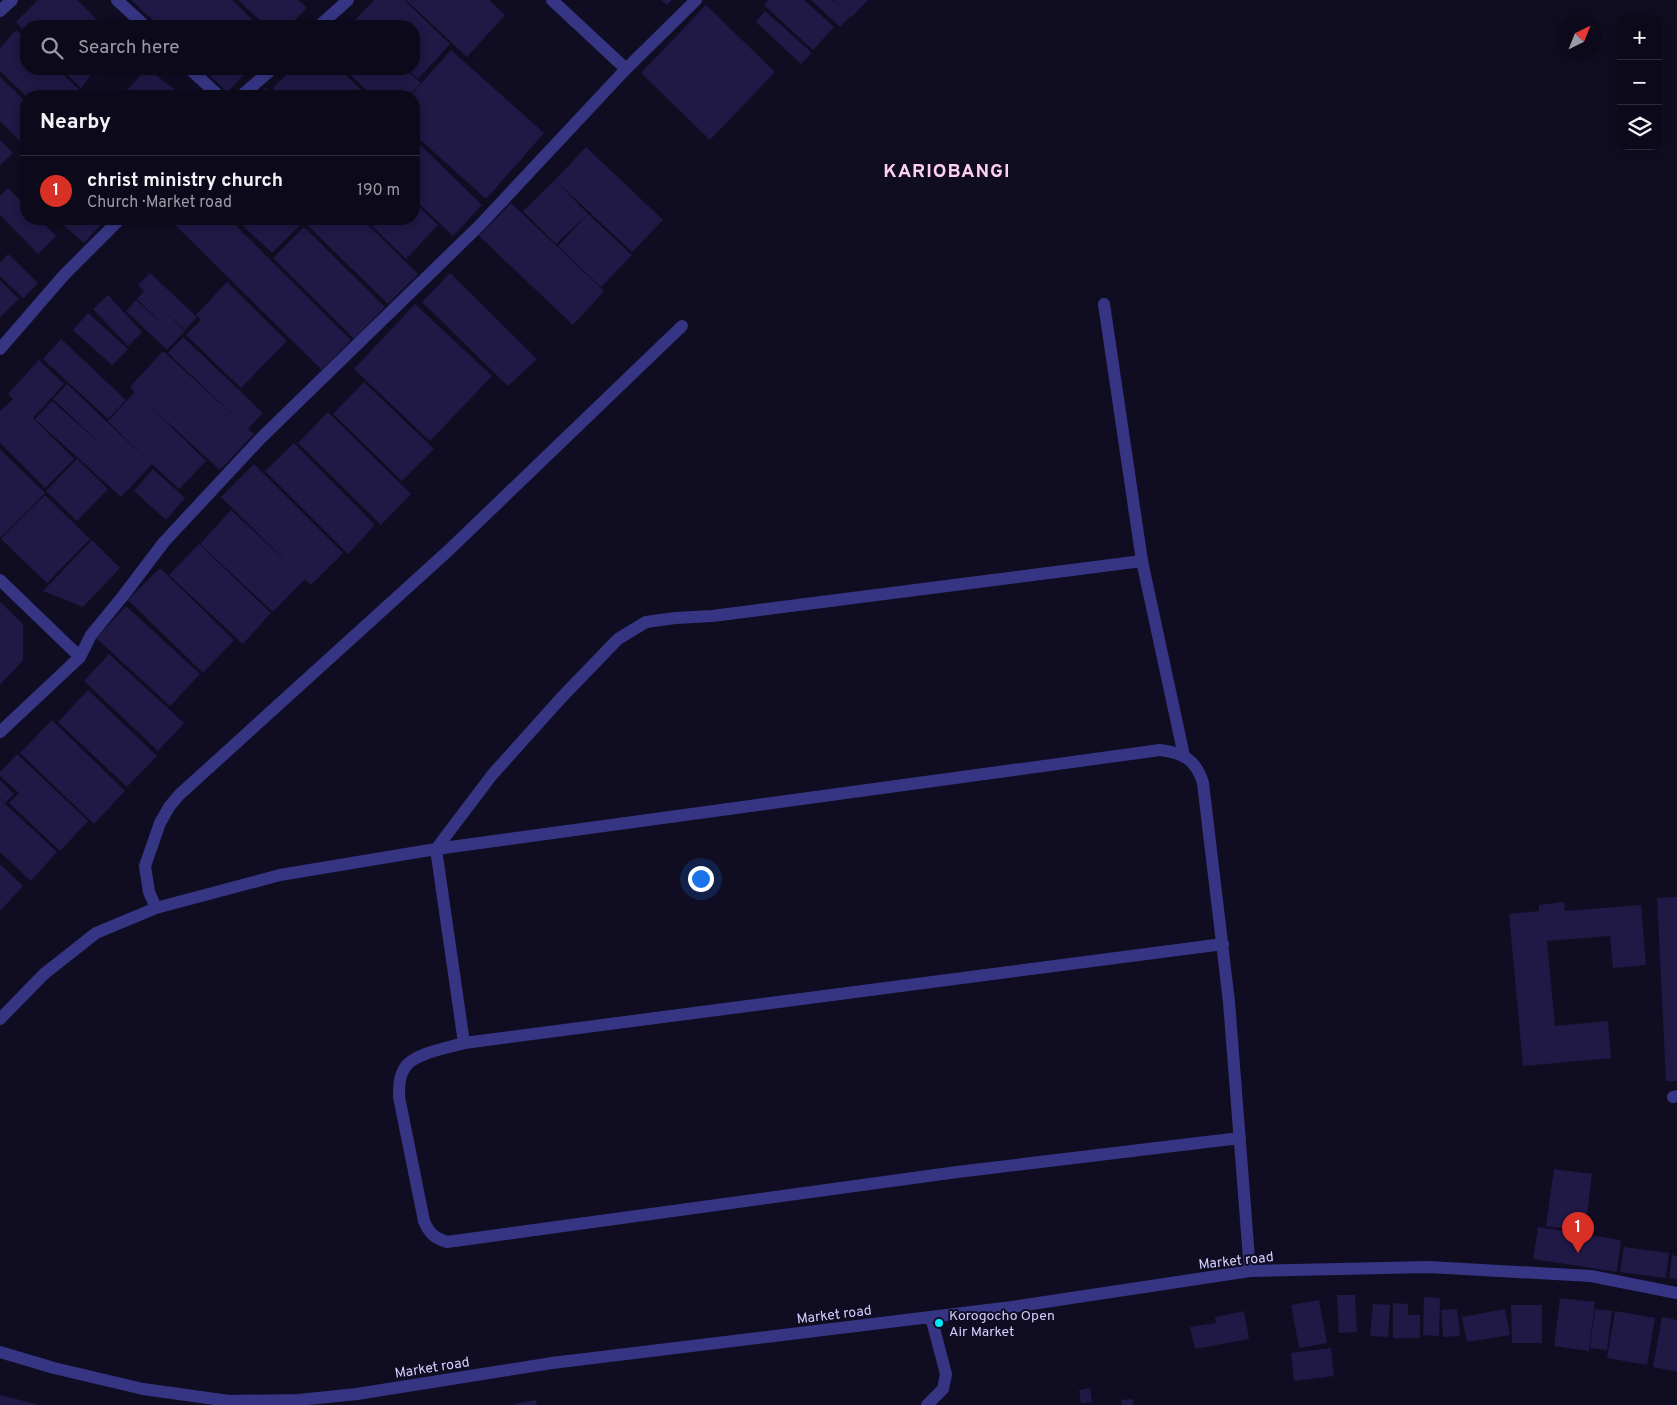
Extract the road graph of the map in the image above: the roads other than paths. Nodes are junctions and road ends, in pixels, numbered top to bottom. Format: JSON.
{"nodes":[{"id":1,"x":12,"y":0,"type":"edge"},
{"id":2,"x":117,"y":0,"type":"edge"},
{"id":3,"x":348,"y":0,"type":"edge"},
{"id":4,"x":552,"y":0,"type":"edge"},
{"id":5,"x":696,"y":0,"type":"edge"},
{"id":6,"x":0,"y":11,"type":"edge"},
{"id":7,"x":139,"y":20,"type":"edge"},
{"id":8,"x":326,"y":20,"type":"edge"},
{"id":9,"x":626,"y":69,"type":"junction"},
{"id":10,"x":196,"y":75,"type":"edge"},
{"id":11,"x":265,"y":75,"type":"edge"},
{"id":12,"x":213,"y":90,"type":"edge"},
{"id":13,"x":248,"y":90,"type":"edge"},
{"id":14,"x":114,"y":225,"type":"edge"},
{"id":15,"x":1104,"y":304,"type":"dead end"},
{"id":16,"x":682,"y":326,"type":"dead end"},
{"id":17,"x":0,"y":349,"type":"edge"},
{"id":18,"x":1142,"y":561,"type":"junction"},
{"id":19,"x":0,"y":580,"type":"edge"},
{"id":20,"x":80,"y":657,"type":"junction"},
{"id":21,"x":0,"y":732,"type":"edge"},
{"id":22,"x":1184,"y":756,"type":"junction"},
{"id":23,"x":436,"y":849,"type":"junction"},
{"id":24,"x":156,"y":908,"type":"junction"},
{"id":25,"x":1222,"y":944,"type":"junction"},
{"id":26,"x":0,"y":1019,"type":"edge"},
{"id":27,"x":464,"y":1043,"type":"junction"},
{"id":28,"x":1240,"y":1138,"type":"junction"},
{"id":29,"x":1250,"y":1271,"type":"junction"},
{"id":30,"x":1677,"y":1292,"type":"edge"},
{"id":31,"x":931,"y":1317,"type":"junction"},
{"id":32,"x":0,"y":1352,"type":"edge"},
{"id":33,"x":927,"y":1405,"type":"edge"}],
"edges":[{"from":1,"to":6,"type":"street"},
{"from":2,"to":7,"type":"street"},
{"from":3,"to":8,"type":"street"},
{"from":4,"to":9,"type":"street"},
{"from":5,"to":9,"type":"street"},
{"from":9,"to":20,"type":"street"},
{"from":10,"to":12,"type":"street"},
{"from":11,"to":13,"type":"street"},
{"from":14,"to":17,"type":"street"},
{"from":15,"to":18,"type":"street"},
{"from":16,"to":24,"type":"street"},
{"from":18,"to":22,"type":"street"},
{"from":18,"to":23,"type":"street"},
{"from":19,"to":20,"type":"street"},
{"from":20,"to":21,"type":"street"},
{"from":22,"to":23,"type":"street"},
{"from":22,"to":25,"type":"street"},
{"from":23,"to":24,"type":"street"},
{"from":23,"to":27,"type":"street"},
{"from":24,"to":26,"type":"street"},
{"from":25,"to":27,"type":"street"},
{"from":25,"to":28,"type":"street"},
{"from":27,"to":28,"type":"street"},
{"from":28,"to":29,"type":"street"},
{"from":29,"to":30,"type":"street","name":"Market road"},
{"from":29,"to":31,"type":"street","name":"Market road"},
{"from":31,"to":32,"type":"street","name":"Market road"},
{"from":31,"to":33,"type":"street"}]}
